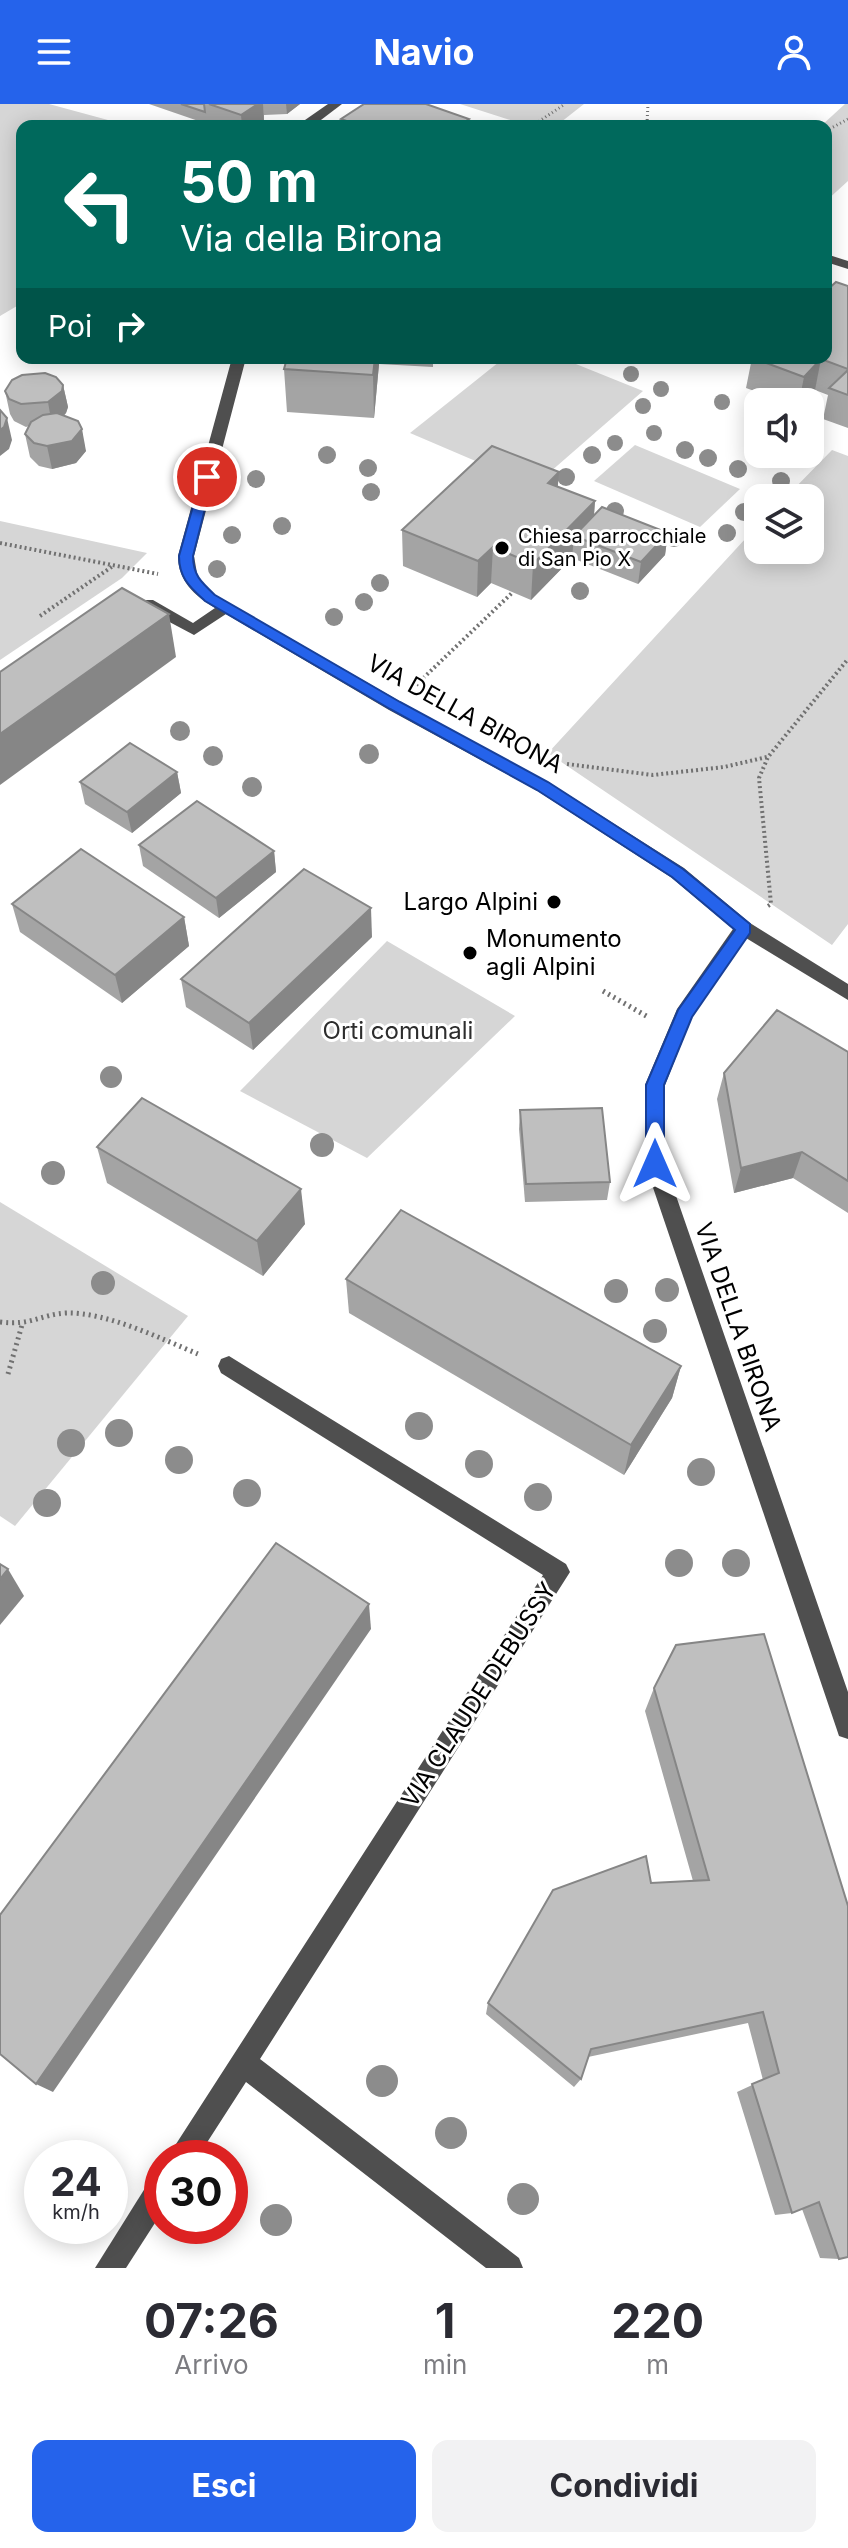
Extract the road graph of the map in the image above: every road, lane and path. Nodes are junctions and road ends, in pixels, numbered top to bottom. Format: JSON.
{"nodes":[{"id":1,"x":336,"y":104,"type":"edge"},
{"id":2,"x":565,"y":104,"type":"edge"},
{"id":3,"x":315,"y":120,"type":"edge"},
{"id":4,"x":541,"y":120,"type":"edge"},
{"id":5,"x":237,"y":364,"type":"edge"},
{"id":6,"x":0,"y":543,"type":"edge"},
{"id":7,"x":114,"y":566,"type":"junction"},
{"id":8,"x":159,"y":574,"type":"dead end"},
{"id":9,"x":513,"y":592,"type":"edge"},
{"id":10,"x":226,"y":607,"type":"junction"},
{"id":11,"x":127,"y":608,"type":"edge"},
{"id":12,"x":40,"y":616,"type":"dead end"},
{"id":13,"x":848,"y":659,"type":"edge"},
{"id":14,"x":395,"y":706,"type":"junction"},
{"id":15,"x":768,"y":757,"type":"junction"},
{"id":16,"x":542,"y":786,"type":"junction"},
{"id":17,"x":744,"y":928,"type":"junction"},
{"id":18,"x":603,"y":991,"type":"dead end"},
{"id":19,"x":848,"y":993,"type":"edge"},
{"id":20,"x":678,"y":1034,"type":"junction"},
{"id":21,"x":0,"y":1322,"type":"edge"},
{"id":22,"x":22,"y":1325,"type":"junction"},
{"id":23,"x":229,"y":1366,"type":"joint"},
{"id":24,"x":8,"y":1374,"type":"dead end"},
{"id":25,"x":848,"y":1727,"type":"edge"},
{"id":26,"x":243,"y":2063,"type":"junction"},
{"id":27,"x":193,"y":2140,"type":"edge"},
{"id":28,"x":144,"y":2215,"type":"edge"},
{"id":29,"x":109,"y":2268,"type":"edge"},
{"id":30,"x":509,"y":2268,"type":"edge"}],
"edges":[{"from":1,"to":3,"type":"street"},
{"from":2,"to":4,"type":"path"},
{"from":5,"to":10,"type":"street","name":"VIA DELLA BIRONA"},
{"from":6,"to":7,"type":"path"},
{"from":7,"to":8,"type":"path"},
{"from":7,"to":12,"type":"path"},
{"from":9,"to":14,"type":"path"},
{"from":10,"to":11,"type":"street"},
{"from":10,"to":14,"type":"street","name":"VIA DELLA BIRONA"},
{"from":13,"to":15,"type":"path"},
{"from":14,"to":16,"type":"street","name":"VIA DELLA BIRONA"},
{"from":15,"to":16,"type":"path"},
{"from":15,"to":17,"type":"path"},
{"from":16,"to":17,"type":"street","name":"VIA DELLA BIRONA"},
{"from":17,"to":19,"type":"street"},
{"from":17,"to":20,"type":"street","name":"VIA DELLA BIRONA"},
{"from":18,"to":20,"type":"path"},
{"from":20,"to":25,"type":"street","name":"VIA DELLA BIRONA"},
{"from":21,"to":22,"type":"path"},
{"from":22,"to":23,"type":"path"},
{"from":22,"to":24,"type":"path"},
{"from":23,"to":26,"type":"street","name":"VIA CLAUDE DEBUSSY"},
{"from":26,"to":27,"type":"street","name":"VIA CLAUDE DEBUSSY"},
{"from":26,"to":30,"type":"street"},
{"from":28,"to":29,"type":"street"}]}
